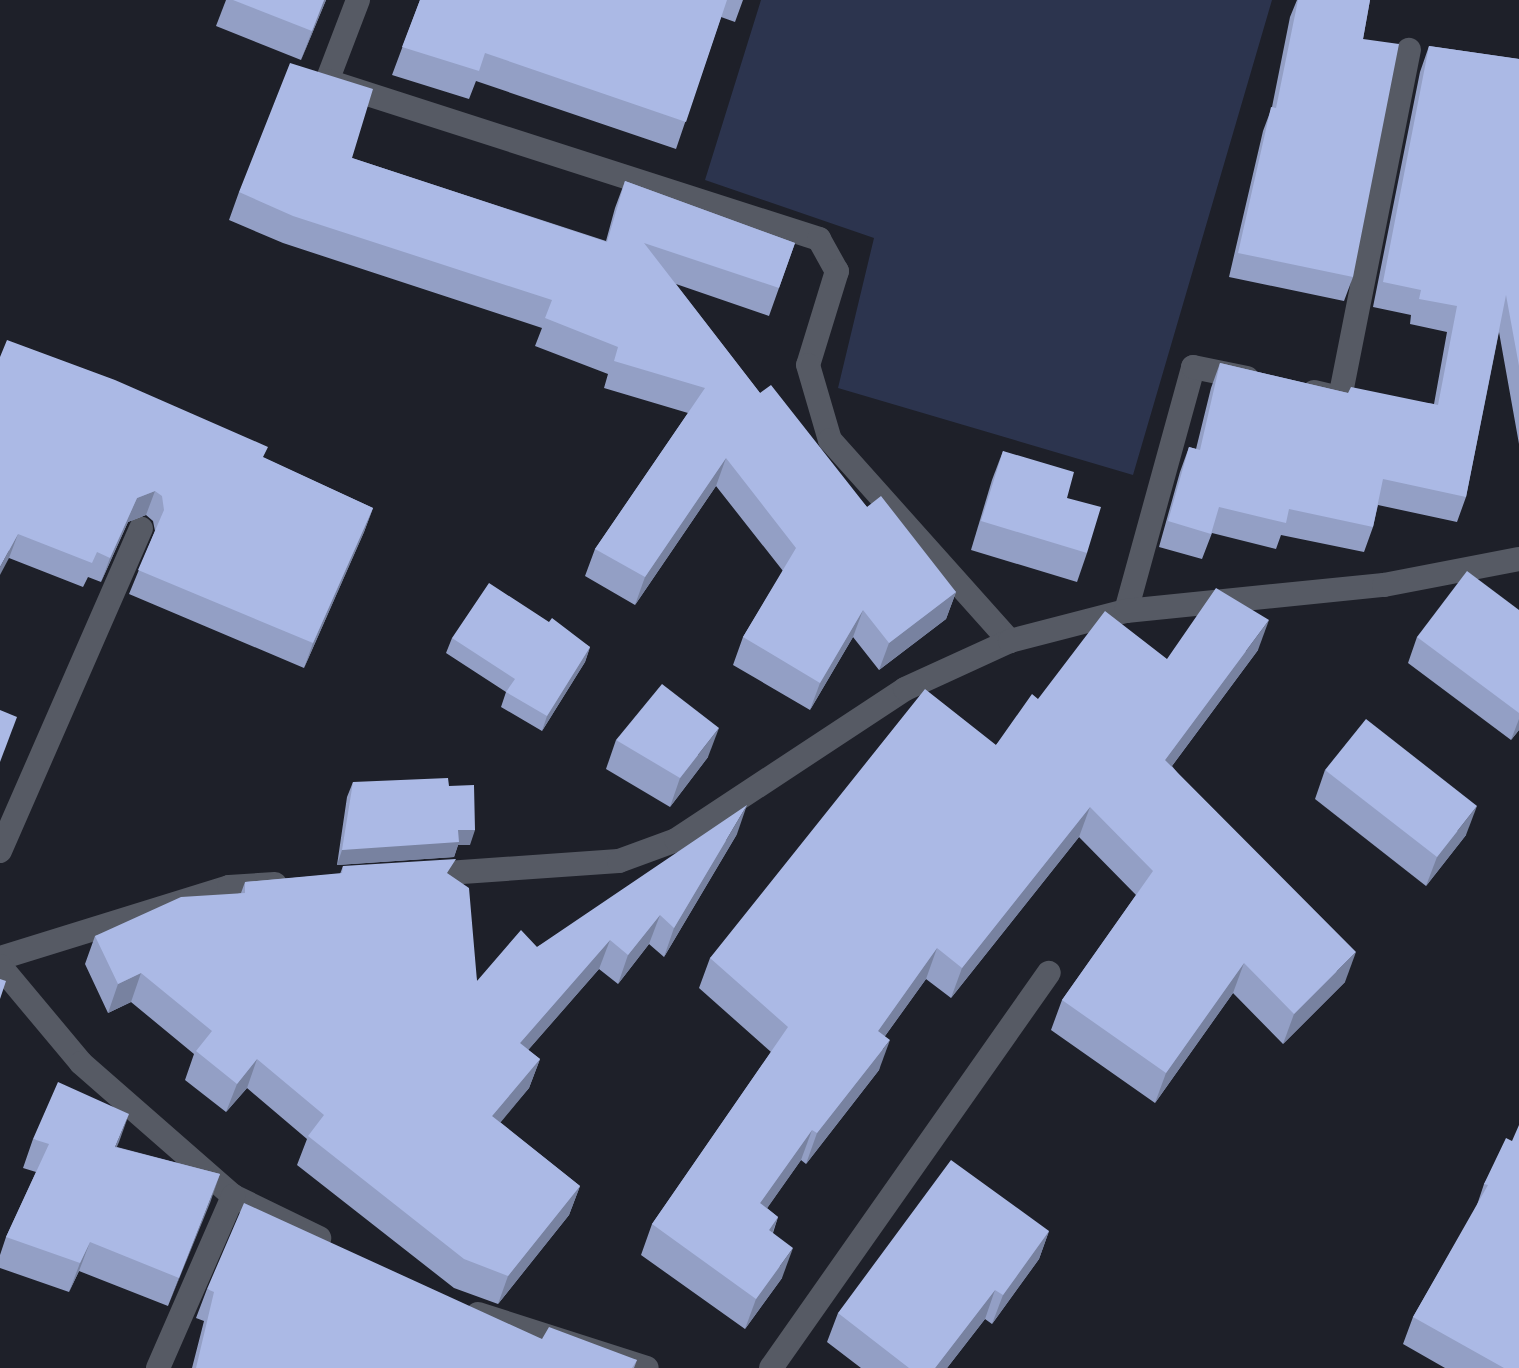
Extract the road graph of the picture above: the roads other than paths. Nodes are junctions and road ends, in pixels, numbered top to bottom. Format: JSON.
{"nodes":[{"id":1,"x":358,"y":0,"type":"edge"},
{"id":2,"x":1409,"y":50,"type":"dead end"},
{"id":3,"x":1267,"y":382,"type":"edge"},
{"id":4,"x":1296,"y":388,"type":"edge"},
{"id":5,"x":141,"y":529,"type":"dead end"},
{"id":6,"x":1519,"y":559,"type":"edge"},
{"id":7,"x":1126,"y":611,"type":"junction"},
{"id":8,"x":1010,"y":641,"type":"junction"},
{"id":9,"x":0,"y":851,"type":"edge"},
{"id":10,"x":387,"y":877,"type":"edge"},
{"id":11,"x":308,"y":882,"type":"edge"},
{"id":12,"x":0,"y":958,"type":"edge"},
{"id":13,"x":0,"y":966,"type":"edge"},
{"id":14,"x":1049,"y":973,"type":"dead end"},
{"id":15,"x":233,"y":1196,"type":"junction"},
{"id":16,"x":347,"y":1252,"type":"edge"},
{"id":17,"x":460,"y":1308,"type":"edge"},
{"id":18,"x":158,"y":1368,"type":"edge"},
{"id":19,"x":647,"y":1368,"type":"edge"},
{"id":20,"x":771,"y":1368,"type":"edge"}],
"edges":[{"from":1,"to":8,"type":"street"},
{"from":2,"to":4,"type":"street"},
{"from":3,"to":7,"type":"street"},
{"from":5,"to":9,"type":"street"},
{"from":6,"to":7,"type":"street"},
{"from":7,"to":8,"type":"street"},
{"from":8,"to":10,"type":"street"},
{"from":11,"to":12,"type":"street"},
{"from":13,"to":15,"type":"street"},
{"from":14,"to":20,"type":"street"},
{"from":15,"to":16,"type":"street"},
{"from":15,"to":18,"type":"street"},
{"from":17,"to":19,"type":"street"}]}
